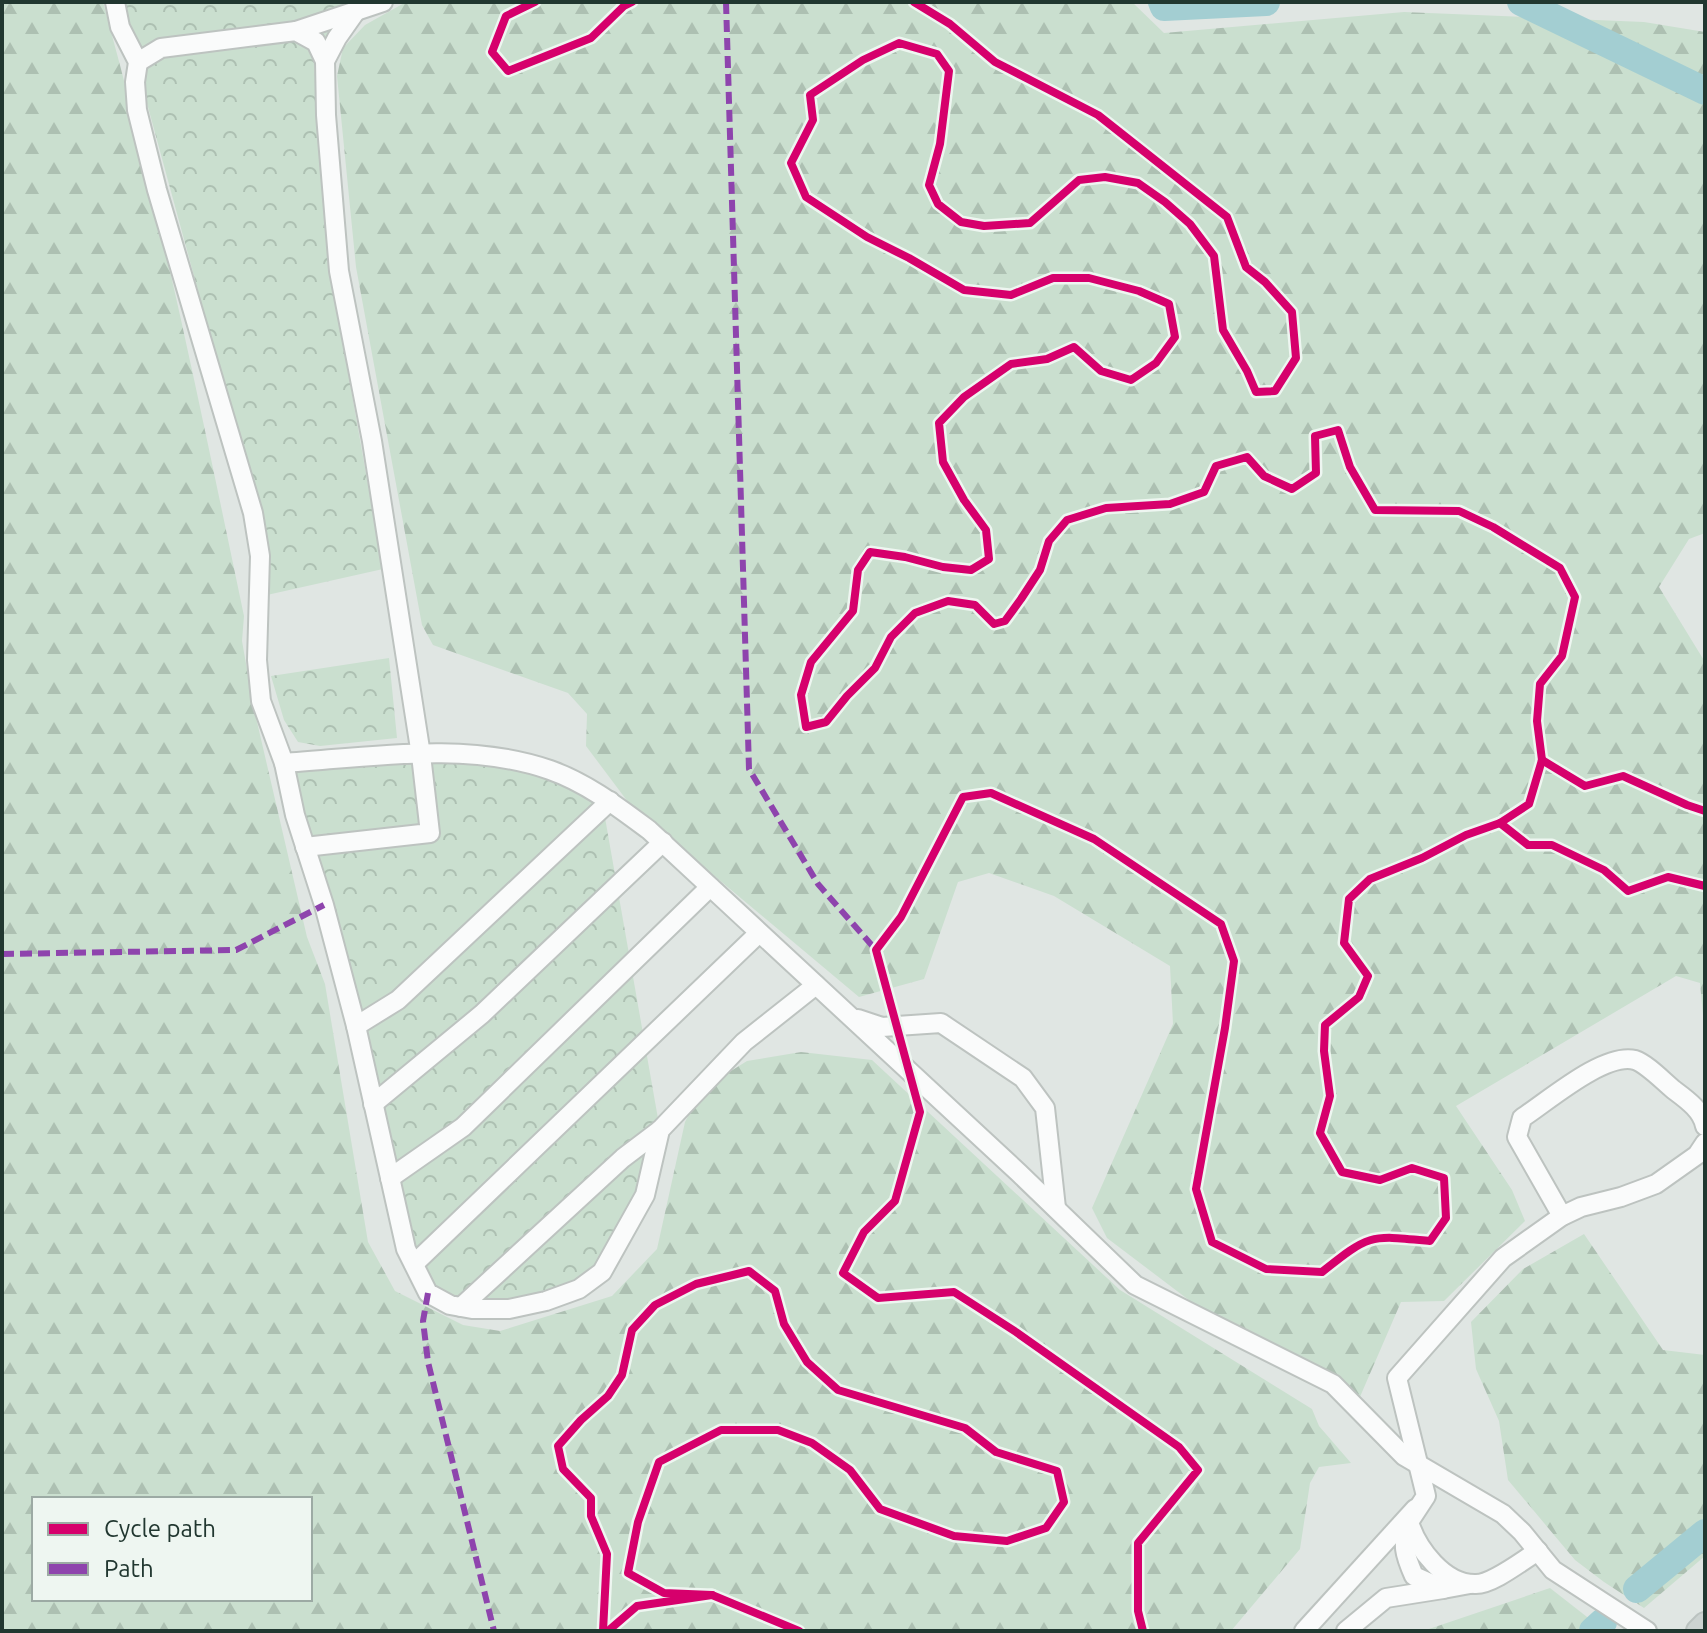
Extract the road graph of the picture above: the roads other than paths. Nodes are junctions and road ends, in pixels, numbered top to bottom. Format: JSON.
{"nodes":[{"id":1,"x":115,"y":2,"type":"edge"},
{"id":2,"x":383,"y":2,"type":"edge"},
{"id":3,"x":356,"y":11,"type":"junction"},
{"id":4,"x":296,"y":31,"type":"junction"},
{"id":5,"x":325,"y":61,"type":"junction"},
{"id":6,"x":138,"y":62,"type":"junction"},
{"id":7,"x":421,"y":755,"type":"junction"},
{"id":8,"x":284,"y":763,"type":"junction"},
{"id":9,"x":610,"y":801,"type":"junction"},
{"id":10,"x":663,"y":842,"type":"junction"},
{"id":11,"x":305,"y":847,"type":"junction"},
{"id":12,"x":710,"y":887,"type":"junction"},
{"id":13,"x":759,"y":933,"type":"junction"},
{"id":14,"x":816,"y":985,"type":"junction"},
{"id":15,"x":852,"y":1017,"type":"junction"},
{"id":16,"x":356,"y":1026,"type":"junction"},
{"id":17,"x":373,"y":1104,"type":"junction"},
{"id":18,"x":1705,"y":1126,"type":"edge"},
{"id":19,"x":660,"y":1130,"type":"junction"},
{"id":20,"x":1705,"y":1143,"type":"edge"},
{"id":21,"x":390,"y":1178,"type":"junction"},
{"id":22,"x":1056,"y":1208,"type":"junction"},
{"id":23,"x":1562,"y":1216,"type":"junction"},
{"id":24,"x":414,"y":1264,"type":"junction"},
{"id":25,"x":461,"y":1307,"type":"junction"},
{"id":26,"x":1417,"y":1463,"type":"junction"},
{"id":27,"x":1420,"y":1505,"type":"junction"},
{"id":28,"x":1409,"y":1522,"type":"junction"},
{"id":29,"x":1538,"y":1551,"type":"junction"},
{"id":30,"x":1473,"y":1584,"type":"junction"},
{"id":31,"x":1443,"y":1589,"type":"junction"},
{"id":32,"x":1705,"y":1624,"type":"edge"},
{"id":33,"x":1304,"y":1631,"type":"edge"},
{"id":34,"x":1346,"y":1631,"type":"edge"},
{"id":35,"x":1647,"y":1631,"type":"edge"},
{"id":36,"x":1698,"y":1631,"type":"edge"}],
"edges":[{"from":1,"to":6,"type":"lane"},
{"from":2,"to":3,"type":"lane"},
{"from":3,"to":4,"type":"lane"},
{"from":3,"to":5,"type":"lane"},
{"from":4,"to":5,"type":"lane"},
{"from":4,"to":6,"type":"lane"},
{"from":5,"to":7,"type":"lane"},
{"from":6,"to":8,"type":"lane"},
{"from":7,"to":8,"type":"lane"},
{"from":7,"to":9,"type":"lane"},
{"from":7,"to":11,"type":"lane"},
{"from":8,"to":11,"type":"lane"},
{"from":9,"to":10,"type":"lane"},
{"from":9,"to":16,"type":"lane"},
{"from":10,"to":12,"type":"lane"},
{"from":10,"to":17,"type":"lane"},
{"from":11,"to":16,"type":"lane"},
{"from":12,"to":13,"type":"lane"},
{"from":12,"to":21,"type":"lane"},
{"from":13,"to":14,"type":"lane"},
{"from":13,"to":24,"type":"lane"},
{"from":14,"to":15,"type":"lane"},
{"from":14,"to":19,"type":"lane"},
{"from":15,"to":22,"type":"lane"},
{"from":15,"to":22,"type":"lane"},
{"from":16,"to":17,"type":"lane"},
{"from":17,"to":21,"type":"lane"},
{"from":18,"to":23,"type":"lane"},
{"from":19,"to":25,"type":"lane"},
{"from":19,"to":25,"type":"lane"},
{"from":20,"to":23,"type":"lane"},
{"from":21,"to":24,"type":"lane"},
{"from":22,"to":26,"type":"lane"},
{"from":23,"to":26,"type":"lane"},
{"from":24,"to":25,"type":"lane"},
{"from":26,"to":27,"type":"lane"},
{"from":26,"to":29,"type":"lane"},
{"from":27,"to":28,"type":"lane"},
{"from":27,"to":33,"type":"lane"},
{"from":28,"to":30,"type":"lane"},
{"from":28,"to":31,"type":"lane"},
{"from":29,"to":30,"type":"lane"},
{"from":29,"to":35,"type":"lane"},
{"from":30,"to":31,"type":"lane"},
{"from":31,"to":34,"type":"lane"},
{"from":32,"to":36,"type":"main road"}]}
